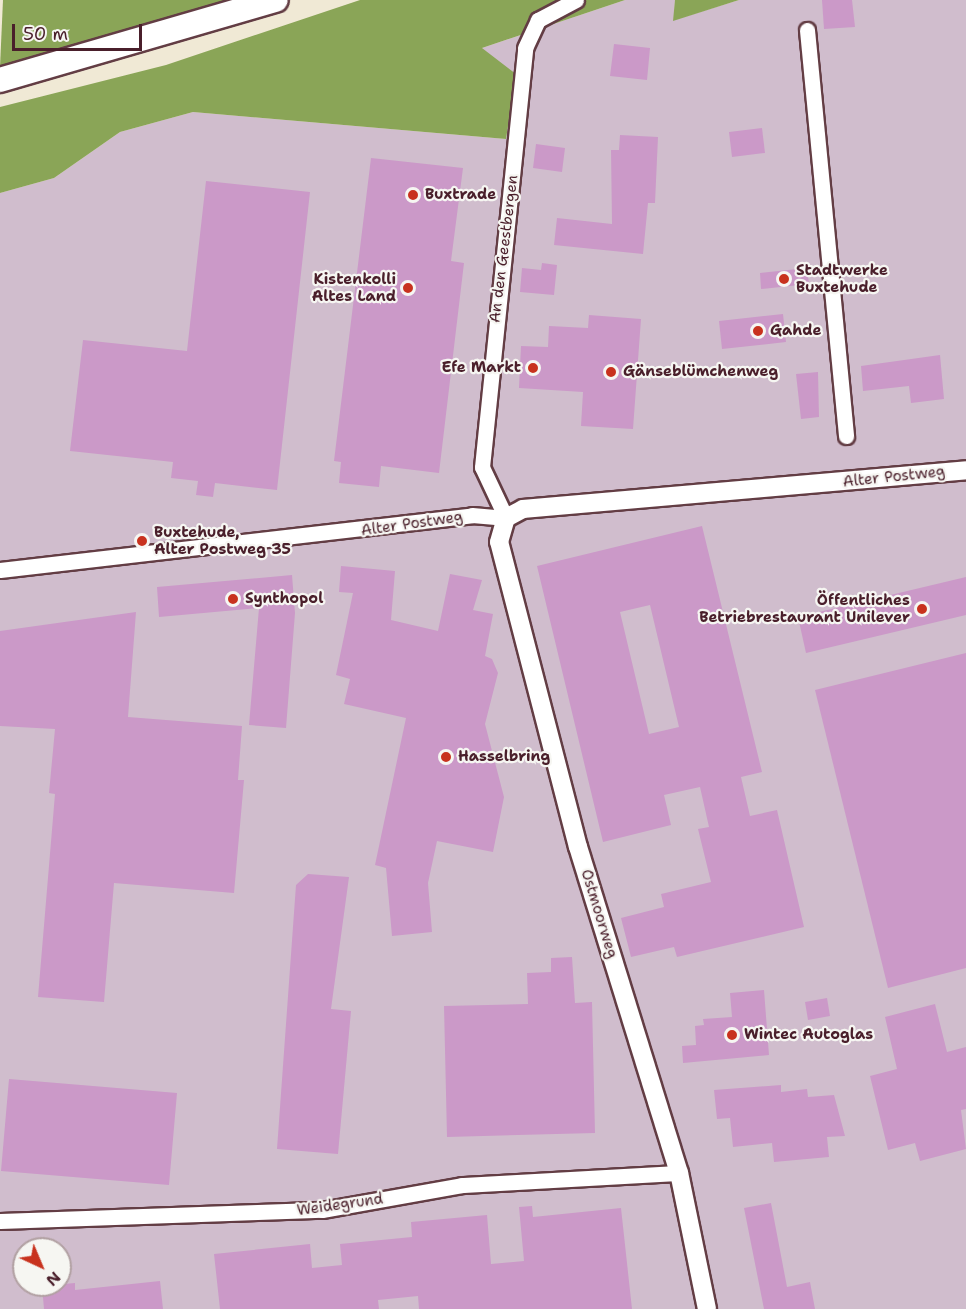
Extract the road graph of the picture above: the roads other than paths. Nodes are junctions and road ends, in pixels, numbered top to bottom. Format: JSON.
{"nodes":[{"id":1,"x":276,"y":0,"type":"edge"},
{"id":2,"x":576,"y":0,"type":"edge"},
{"id":3,"x":807,"y":30,"type":"dead end"},
{"id":4,"x":0,"y":80,"type":"edge"},
{"id":5,"x":846,"y":436,"type":"dead end"},
{"id":6,"x":966,"y":470,"type":"edge"},
{"id":7,"x":506,"y":518,"type":"junction"},
{"id":8,"x":0,"y":570,"type":"edge"},
{"id":9,"x":679,"y":1173,"type":"junction"},
{"id":10,"x":0,"y":1221,"type":"edge"},
{"id":11,"x":707,"y":1309,"type":"edge"}],
"edges":[{"from":1,"to":4,"type":"main road"},
{"from":2,"to":7,"type":"street","name":"An den Geestbergen"},
{"from":3,"to":5,"type":"street"},
{"from":6,"to":7,"type":"street","name":"Alter Postweg"},
{"from":7,"to":8,"type":"street","name":"Alter Postweg"},
{"from":7,"to":9,"type":"street","name":"Ostmoorweg"},
{"from":9,"to":10,"type":"street","name":"Weidegrund"},
{"from":9,"to":11,"type":"street","name":"Ostmoorweg"}]}
